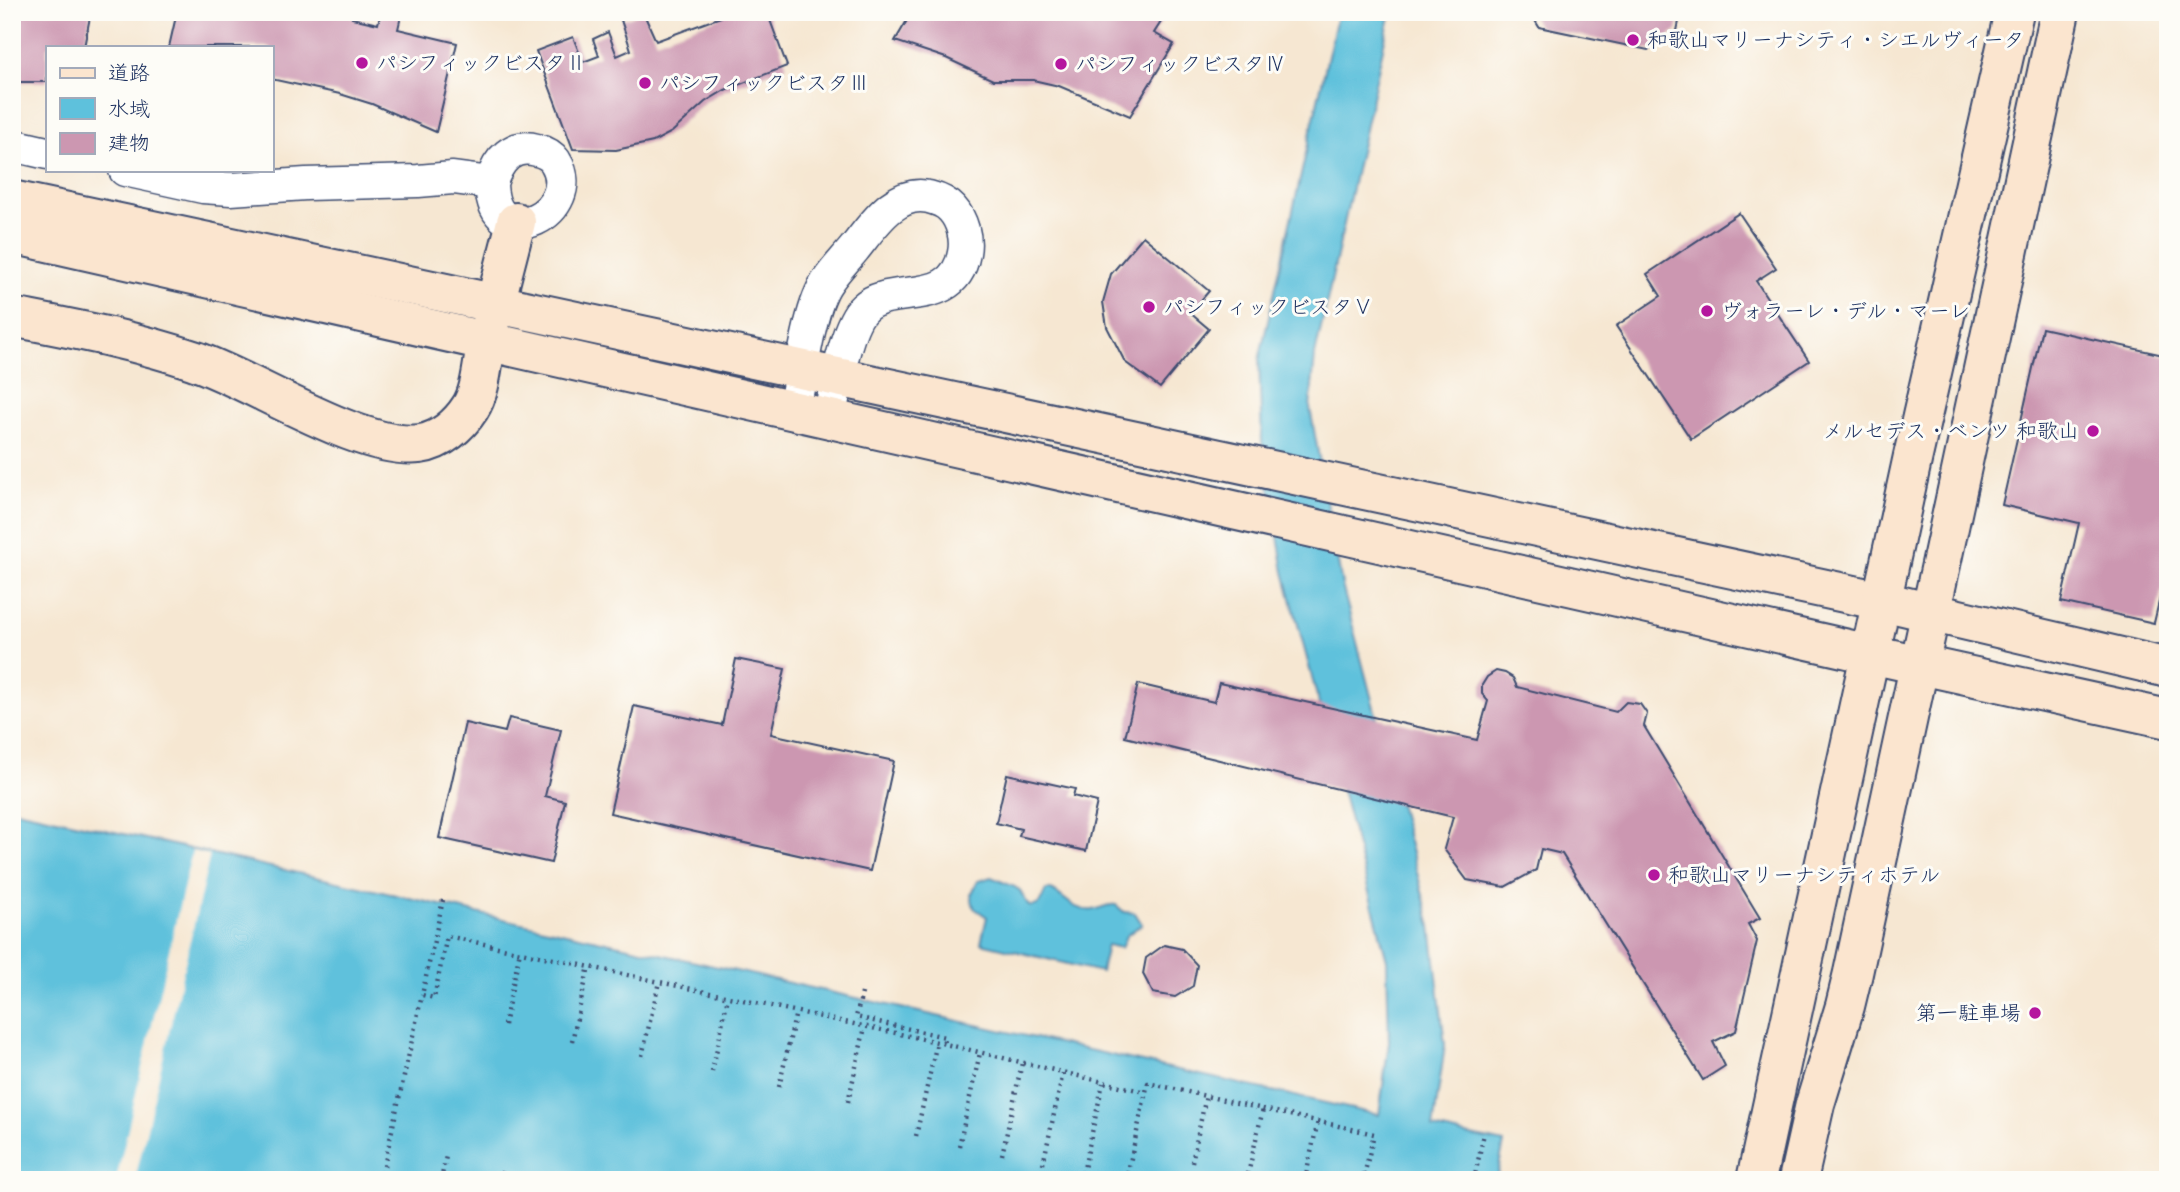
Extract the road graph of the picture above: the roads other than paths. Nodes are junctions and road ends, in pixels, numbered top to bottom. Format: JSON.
{"nodes":[{"id":1,"x":2014,"y":12,"type":"edge"},
{"id":2,"x":2060,"y":12,"type":"edge"},
{"id":3,"x":12,"y":145,"type":"edge"},
{"id":4,"x":46,"y":153,"type":"edge"},
{"id":5,"x":134,"y":172,"type":"edge"},
{"id":6,"x":491,"y":183,"type":"junction"},
{"id":7,"x":12,"y":200,"type":"edge"},
{"id":8,"x":516,"y":222,"type":"junction"},
{"id":9,"x":12,"y":234,"type":"edge"},
{"id":10,"x":496,"y":304,"type":"junction"},
{"id":11,"x":12,"y":317,"type":"edge"},
{"id":12,"x":487,"y":341,"type":"junction"},
{"id":13,"x":820,"y":374,"type":"junction"},
{"id":14,"x":812,"y":414,"type":"junction"},
{"id":15,"x":1882,"y":601,"type":"junction"},
{"id":16,"x":1931,"y":612,"type":"junction"},
{"id":17,"x":1870,"y":654,"type":"junction"},
{"id":18,"x":1919,"y":665,"type":"junction"},
{"id":19,"x":2168,"y":668,"type":"edge"},
{"id":20,"x":2168,"y":719,"type":"edge"},
{"id":21,"x":1756,"y":1180,"type":"edge"},
{"id":22,"x":1798,"y":1180,"type":"edge"}],
"edges":[{"from":1,"to":15,"type":"street"},
{"from":2,"to":16,"type":"street"},
{"from":3,"to":4,"type":"street"},
{"from":5,"to":6,"type":"street"},
{"from":6,"to":8,"type":"street"},
{"from":6,"to":8,"type":"street"},
{"from":7,"to":10,"type":"street"},
{"from":8,"to":10,"type":"street"},
{"from":9,"to":12,"type":"street"},
{"from":10,"to":12,"type":"street"},
{"from":10,"to":13,"type":"street"},
{"from":11,"to":12,"type":"street"},
{"from":12,"to":14,"type":"street"},
{"from":13,"to":13,"type":"street"},
{"from":13,"to":14,"type":"street"},
{"from":13,"to":15,"type":"street"},
{"from":14,"to":17,"type":"street"},
{"from":15,"to":16,"type":"street"},
{"from":15,"to":17,"type":"street"},
{"from":16,"to":18,"type":"street"},
{"from":16,"to":19,"type":"street"},
{"from":17,"to":18,"type":"street"},
{"from":17,"to":21,"type":"street"},
{"from":18,"to":20,"type":"street"},
{"from":18,"to":22,"type":"street"}]}
